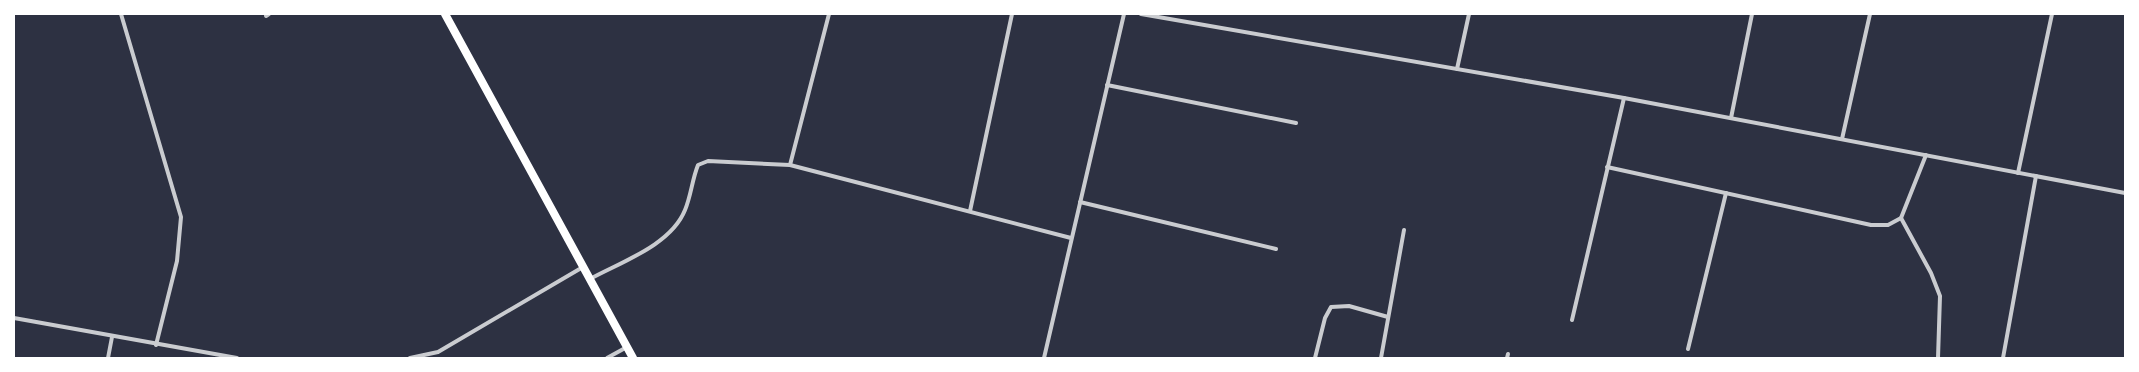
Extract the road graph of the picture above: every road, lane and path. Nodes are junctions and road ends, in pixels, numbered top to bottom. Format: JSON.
{"nodes":[{"id":1,"x":121,"y":14,"type":"edge"},
{"id":2,"x":445,"y":14,"type":"edge"},
{"id":3,"x":830,"y":14,"type":"edge"},
{"id":4,"x":1012,"y":14,"type":"edge"},
{"id":5,"x":1124,"y":14,"type":"edge"},
{"id":6,"x":1141,"y":14,"type":"edge"},
{"id":7,"x":1469,"y":14,"type":"edge"},
{"id":8,"x":1752,"y":14,"type":"edge"},
{"id":9,"x":1870,"y":14,"type":"edge"},
{"id":10,"x":2052,"y":14,"type":"edge"},
{"id":11,"x":1457,"y":69,"type":"junction"},
{"id":12,"x":1107,"y":85,"type":"junction"},
{"id":13,"x":1624,"y":98,"type":"junction"},
{"id":14,"x":1731,"y":118,"type":"junction"},
{"id":15,"x":1296,"y":123,"type":"dead end"},
{"id":16,"x":1842,"y":139,"type":"junction"},
{"id":17,"x":1926,"y":155,"type":"junction"},
{"id":18,"x":790,"y":164,"type":"junction"},
{"id":19,"x":1607,"y":166,"type":"junction"},
{"id":20,"x":2018,"y":173,"type":"junction"},
{"id":21,"x":2036,"y":176,"type":"junction"},
{"id":22,"x":1726,"y":193,"type":"junction"},
{"id":23,"x":2125,"y":193,"type":"edge"},
{"id":24,"x":1080,"y":202,"type":"junction"},
{"id":25,"x":970,"y":211,"type":"junction"},
{"id":26,"x":1900,"y":218,"type":"junction"},
{"id":27,"x":1404,"y":230,"type":"dead end"},
{"id":28,"x":1071,"y":238,"type":"junction"},
{"id":29,"x":1276,"y":249,"type":"dead end"},
{"id":30,"x":583,"y":267,"type":"junction"},
{"id":31,"x":590,"y":279,"type":"junction"},
{"id":32,"x":14,"y":318,"type":"edge"},
{"id":33,"x":1388,"y":318,"type":"junction"},
{"id":34,"x":1572,"y":320,"type":"dead end"},
{"id":35,"x":112,"y":337,"type":"junction"},
{"id":36,"x":156,"y":345,"type":"junction"},
{"id":37,"x":627,"y":347,"type":"junction"},
{"id":38,"x":1688,"y":349,"type":"dead end"},
{"id":39,"x":108,"y":358,"type":"edge"},
{"id":40,"x":237,"y":358,"type":"edge"},
{"id":41,"x":410,"y":358,"type":"edge"},
{"id":42,"x":607,"y":358,"type":"edge"},
{"id":43,"x":633,"y":358,"type":"edge"},
{"id":44,"x":1044,"y":358,"type":"edge"},
{"id":45,"x":1315,"y":358,"type":"edge"},
{"id":46,"x":1380,"y":358,"type":"edge"},
{"id":47,"x":1938,"y":358,"type":"edge"},
{"id":48,"x":2003,"y":358,"type":"edge"}],
"edges":[{"from":1,"to":36,"type":"street"},
{"from":2,"to":30,"type":"main road"},
{"from":3,"to":18,"type":"street"},
{"from":4,"to":25,"type":"street"},
{"from":5,"to":12,"type":"street"},
{"from":6,"to":11,"type":"street"},
{"from":7,"to":11,"type":"street"},
{"from":8,"to":14,"type":"street"},
{"from":9,"to":16,"type":"street"},
{"from":10,"to":20,"type":"street"},
{"from":11,"to":13,"type":"street"},
{"from":12,"to":15,"type":"street"},
{"from":12,"to":24,"type":"street"},
{"from":13,"to":14,"type":"street"},
{"from":13,"to":19,"type":"street"},
{"from":14,"to":16,"type":"street"},
{"from":16,"to":17,"type":"street"},
{"from":17,"to":20,"type":"street"},
{"from":17,"to":26,"type":"street"},
{"from":18,"to":25,"type":"street"},
{"from":18,"to":31,"type":"street"},
{"from":19,"to":22,"type":"street"},
{"from":19,"to":34,"type":"street"},
{"from":20,"to":21,"type":"street"},
{"from":21,"to":23,"type":"street"},
{"from":21,"to":48,"type":"street"},
{"from":22,"to":26,"type":"street"},
{"from":22,"to":38,"type":"street"},
{"from":24,"to":28,"type":"street"},
{"from":24,"to":29,"type":"street"},
{"from":25,"to":28,"type":"street"},
{"from":26,"to":47,"type":"street"},
{"from":27,"to":33,"type":"street"},
{"from":28,"to":44,"type":"street"},
{"from":30,"to":31,"type":"main road"},
{"from":30,"to":41,"type":"street"},
{"from":31,"to":37,"type":"main road"},
{"from":32,"to":35,"type":"street"},
{"from":33,"to":45,"type":"street"},
{"from":33,"to":46,"type":"street"},
{"from":35,"to":36,"type":"street"},
{"from":35,"to":39,"type":"street"},
{"from":36,"to":40,"type":"street"},
{"from":37,"to":42,"type":"street"},
{"from":37,"to":43,"type":"main road"}]}
